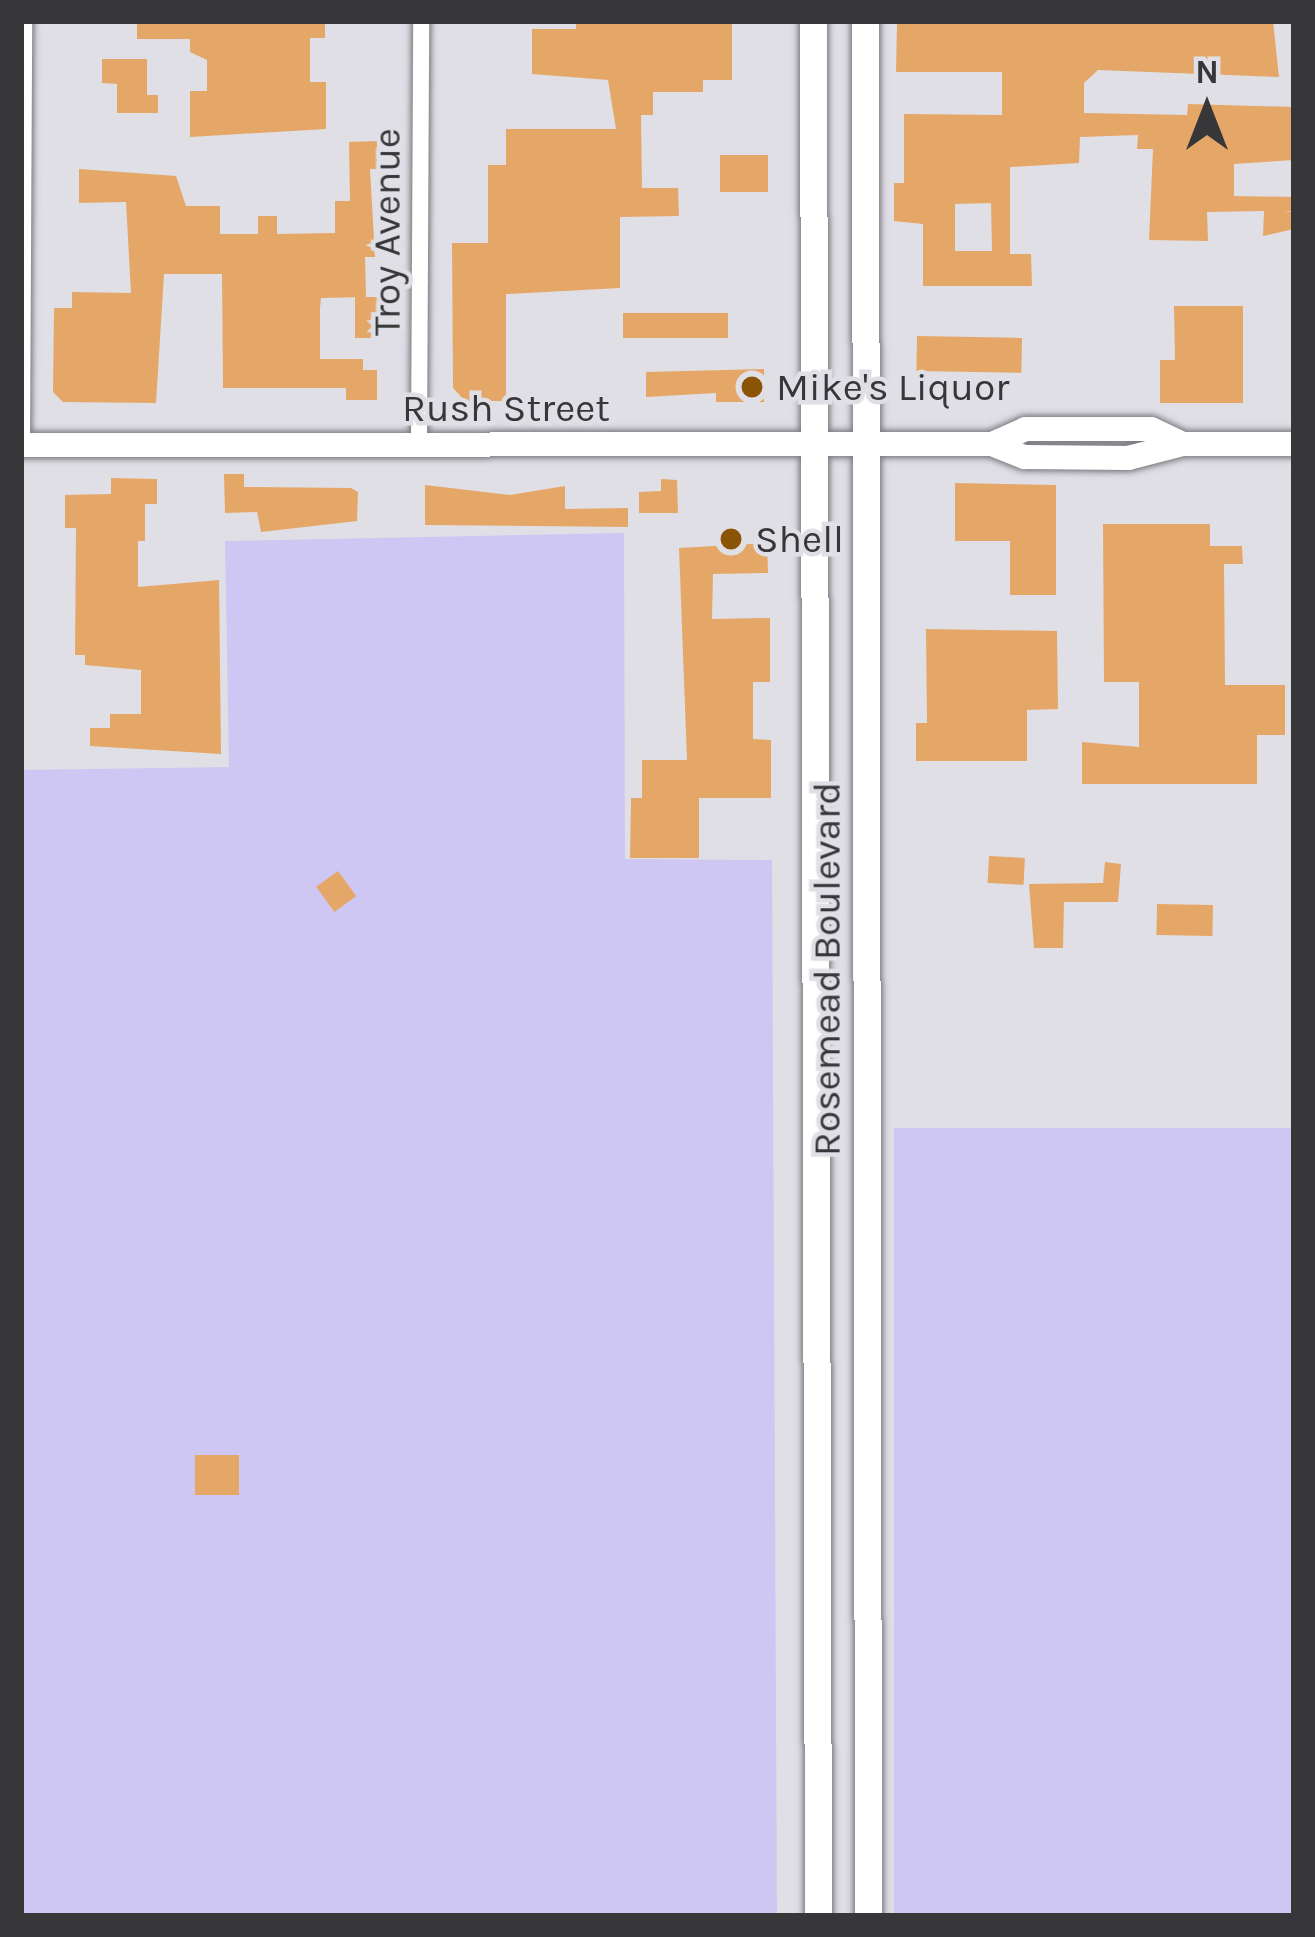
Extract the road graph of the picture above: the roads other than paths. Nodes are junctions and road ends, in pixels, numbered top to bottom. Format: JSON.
{"nodes":[{"id":1,"x":24,"y":21,"type":"edge"},
{"id":2,"x":421,"y":21,"type":"edge"},
{"id":3,"x":813,"y":21,"type":"edge"},
{"id":4,"x":865,"y":21,"type":"edge"},
{"id":5,"x":814,"y":443,"type":"junction"},
{"id":6,"x":418,"y":444,"type":"junction"},
{"id":7,"x":867,"y":444,"type":"junction"},
{"id":8,"x":1294,"y":444,"type":"edge"},
{"id":9,"x":21,"y":445,"type":"edge"},
{"id":10,"x":818,"y":1916,"type":"edge"},
{"id":11,"x":868,"y":1916,"type":"edge"}],
"edges":[{"from":1,"to":9,"type":"street"},
{"from":2,"to":6,"type":"street","name":"Troy Avenue"},
{"from":3,"to":5,"type":"main road","name":"Rosemead Boulevard"},
{"from":4,"to":7,"type":"main road","name":"Rosemead Boulevard"},
{"from":5,"to":6,"type":"street","name":"Rush Street"},
{"from":5,"to":7,"type":"street","name":"Rush Street"},
{"from":5,"to":10,"type":"main road","name":"Rosemead Boulevard"},
{"from":6,"to":9,"type":"street","name":"Rush Street"},
{"from":7,"to":8,"type":"street","name":"Rush Street"},
{"from":7,"to":11,"type":"main road","name":"Rosemead Boulevard"}]}
